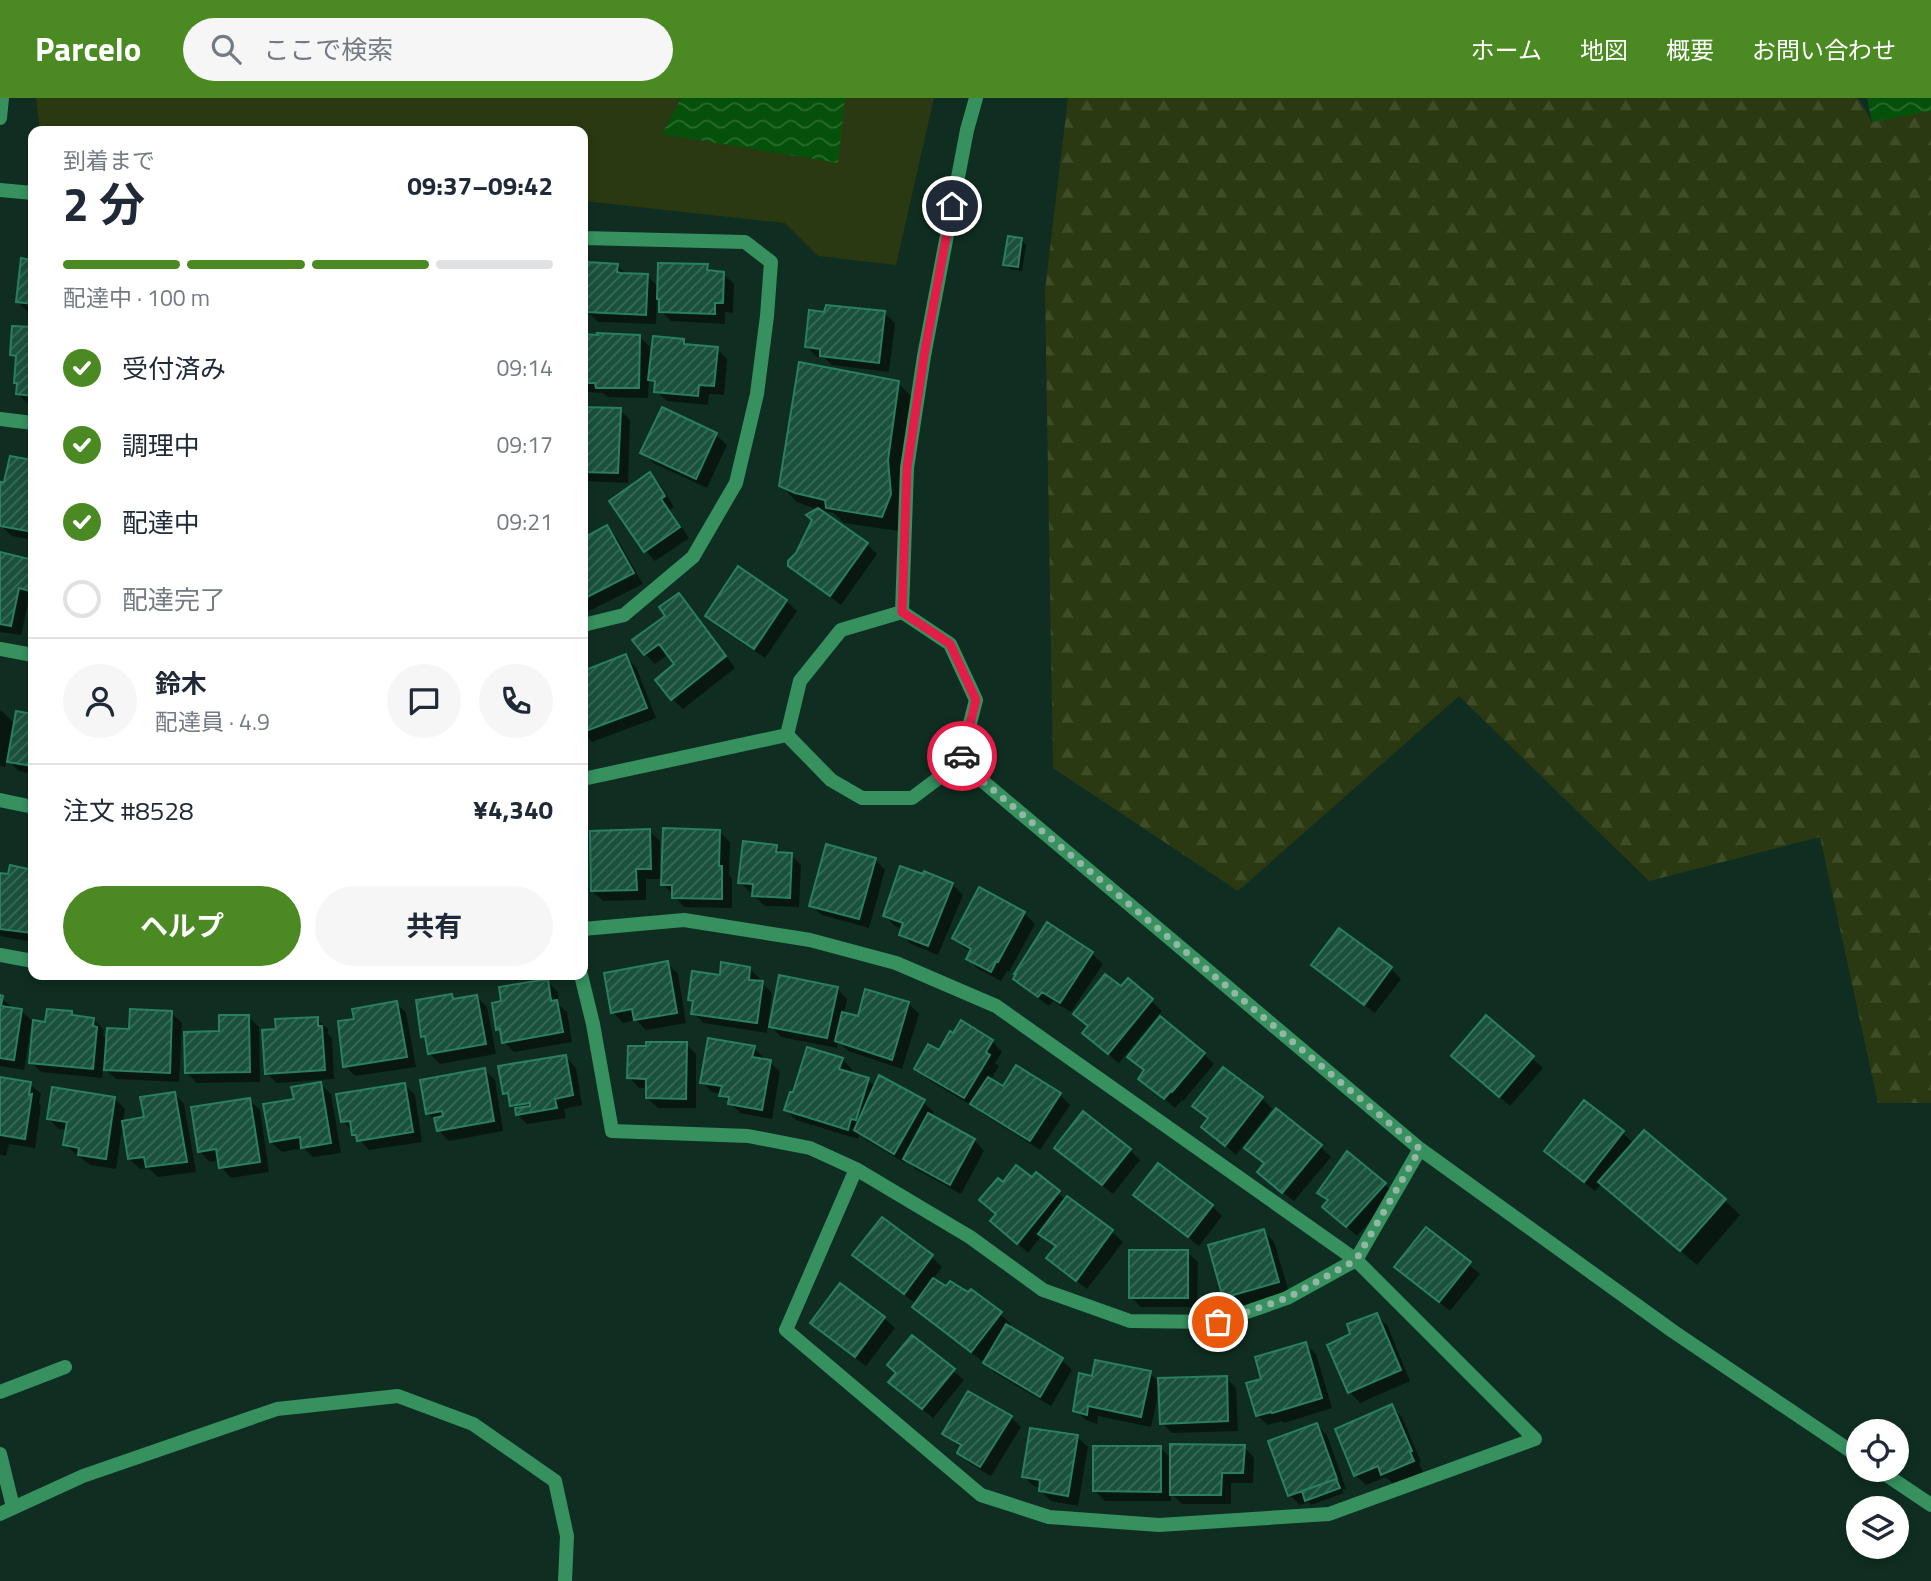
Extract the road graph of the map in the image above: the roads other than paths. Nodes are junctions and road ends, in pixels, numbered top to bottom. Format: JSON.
{"nodes":[{"id":1,"x":2,"y":98,"type":"edge"},
{"id":2,"x":976,"y":98,"type":"edge"},
{"id":3,"x":0,"y":118,"type":"edge"},
{"id":4,"x":0,"y":190,"type":"edge"},
{"id":5,"x":28,"y":192,"type":"edge"},
{"id":6,"x":588,"y":238,"type":"edge"},
{"id":7,"x":0,"y":419,"type":"edge"},
{"id":8,"x":28,"y":422,"type":"edge"},
{"id":9,"x":902,"y":612,"type":"junction"},
{"id":10,"x":588,"y":624,"type":"edge"},
{"id":11,"x":0,"y":649,"type":"edge"},
{"id":12,"x":28,"y":654,"type":"edge"},
{"id":13,"x":787,"y":735,"type":"junction"},
{"id":14,"x":960,"y":762,"type":"junction"},
{"id":15,"x":588,"y":778,"type":"edge"},
{"id":16,"x":0,"y":800,"type":"edge"},
{"id":17,"x":28,"y":806,"type":"edge"},
{"id":18,"x":588,"y":929,"type":"edge"},
{"id":19,"x":0,"y":955,"type":"edge"},
{"id":20,"x":28,"y":960,"type":"edge"},
{"id":21,"x":582,"y":980,"type":"edge"},
{"id":22,"x":1420,"y":1149,"type":"junction"},
{"id":23,"x":856,"y":1169,"type":"junction"},
{"id":24,"x":1356,"y":1260,"type":"junction"},
{"id":25,"x":65,"y":1367,"type":"dead end"},
{"id":26,"x":0,"y":1392,"type":"edge"},
{"id":27,"x":1846,"y":1448,"type":"edge"},
{"id":28,"x":0,"y":1454,"type":"edge"},
{"id":29,"x":1897,"y":1482,"type":"edge"},
{"id":30,"x":1931,"y":1505,"type":"edge"},
{"id":31,"x":7,"y":1510,"type":"edge"},
{"id":32,"x":565,"y":1581,"type":"edge"}],
"edges":[{"from":1,"to":3,"type":"street"},
{"from":2,"to":9,"type":"street"},
{"from":4,"to":5,"type":"street"},
{"from":6,"to":10,"type":"street"},
{"from":7,"to":8,"type":"street"},
{"from":9,"to":13,"type":"street"},
{"from":9,"to":14,"type":"street"},
{"from":11,"to":12,"type":"street"},
{"from":13,"to":14,"type":"street"},
{"from":13,"to":15,"type":"street"},
{"from":14,"to":22,"type":"street"},
{"from":16,"to":17,"type":"street"},
{"from":18,"to":24,"type":"street"},
{"from":19,"to":20,"type":"street"},
{"from":21,"to":23,"type":"street"},
{"from":22,"to":24,"type":"street"},
{"from":22,"to":27,"type":"street"},
{"from":23,"to":24,"type":"street"},
{"from":23,"to":24,"type":"street"},
{"from":25,"to":26,"type":"street"},
{"from":28,"to":31,"type":"street"},
{"from":29,"to":30,"type":"street"},
{"from":31,"to":32,"type":"street"}]}
